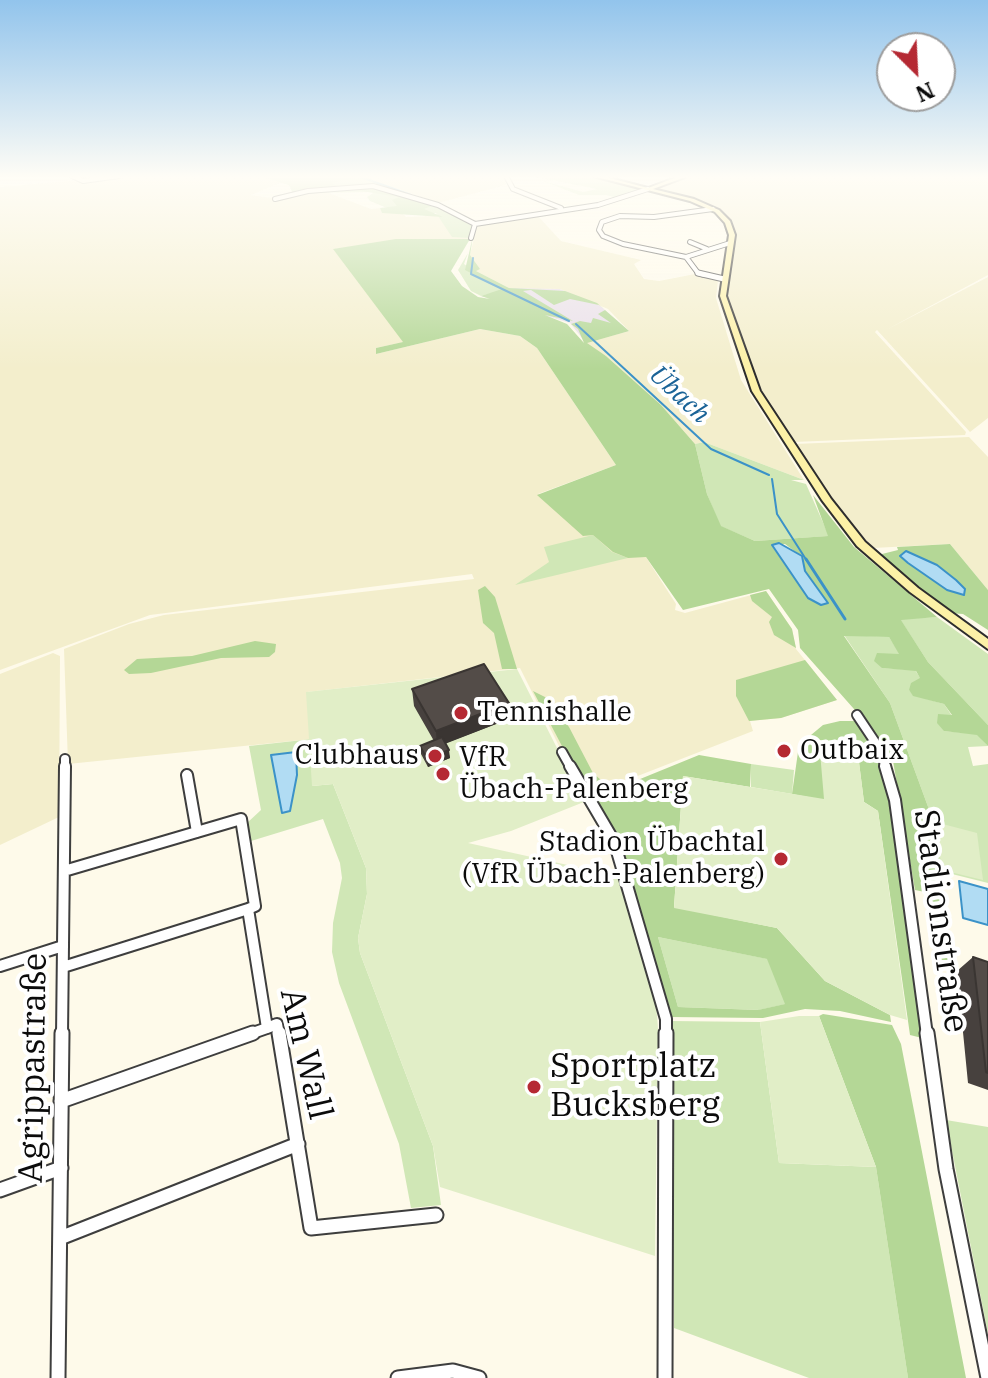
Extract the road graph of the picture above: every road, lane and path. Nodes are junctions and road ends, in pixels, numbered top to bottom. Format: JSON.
{"nodes":[{"id":1,"x":615,"y":240,"type":"edge"},
{"id":2,"x":690,"y":242,"type":"dead end"},
{"id":3,"x":730,"y":243,"type":"joint"},
{"id":4,"x":708,"y":249,"type":"junction"},
{"id":5,"x":686,"y":257,"type":"junction"},
{"id":6,"x":724,"y":279,"type":"junction"},
{"id":7,"x":988,"y":645,"type":"edge"},
{"id":8,"x":857,"y":715,"type":"dead end"},
{"id":9,"x":562,"y":752,"type":"dead end"},
{"id":10,"x":65,"y":759,"type":"dead end"},
{"id":11,"x":187,"y":775,"type":"dead end"},
{"id":12,"x":197,"y":832,"type":"junction"},
{"id":13,"x":64,"y":871,"type":"junction"},
{"id":14,"x":248,"y":909,"type":"junction"},
{"id":15,"x":63,"y":946,"type":"junction"},
{"id":16,"x":0,"y":966,"type":"edge"},
{"id":17,"x":63,"y":967,"type":"junction"},
{"id":18,"x":267,"y":1028,"type":"junction"},
{"id":19,"x":61,"y":1101,"type":"junction"},
{"id":20,"x":298,"y":1144,"type":"junction"},
{"id":21,"x":61,"y":1168,"type":"junction"},
{"id":22,"x":0,"y":1190,"type":"edge"},
{"id":23,"x":436,"y":1215,"type":"dead end"},
{"id":24,"x":60,"y":1238,"type":"junction"},
{"id":25,"x":58,"y":1378,"type":"edge"},
{"id":26,"x":398,"y":1378,"type":"edge"},
{"id":27,"x":479,"y":1378,"type":"edge"},
{"id":28,"x":665,"y":1378,"type":"edge"},
{"id":29,"x":988,"y":1378,"type":"edge"}],
"edges":[{"from":1,"to":5,"type":"street"},
{"from":2,"to":4,"type":"street"},
{"from":3,"to":4,"type":"street"},
{"from":3,"to":6,"type":"street"},
{"from":4,"to":5,"type":"street"},
{"from":5,"to":6,"type":"street"},
{"from":6,"to":7,"type":"street"},
{"from":8,"to":29,"type":"street","name":"Stadionstraße"},
{"from":9,"to":28,"type":"street"},
{"from":10,"to":13,"type":"street","name":"Agrippastraße"},
{"from":11,"to":12,"type":"street"},
{"from":12,"to":13,"type":"street","name":"Am Wall"},
{"from":12,"to":14,"type":"street","name":"Am Wall"},
{"from":13,"to":15,"type":"street","name":"Agrippastraße"},
{"from":14,"to":17,"type":"street"},
{"from":14,"to":18,"type":"street","name":"Am Wall"},
{"from":15,"to":16,"type":"street"},
{"from":15,"to":17,"type":"street","name":"Agrippastraße"},
{"from":17,"to":19,"type":"street","name":"Agrippastraße"},
{"from":18,"to":19,"type":"street"},
{"from":18,"to":20,"type":"street","name":"Am Wall"},
{"from":19,"to":21,"type":"street","name":"Agrippastraße"},
{"from":20,"to":23,"type":"street","name":"Am Wall"},
{"from":20,"to":24,"type":"street"},
{"from":21,"to":22,"type":"street"},
{"from":21,"to":24,"type":"street","name":"Agrippastraße"},
{"from":24,"to":25,"type":"street","name":"Agrippastraße"},
{"from":26,"to":27,"type":"street"}]}
